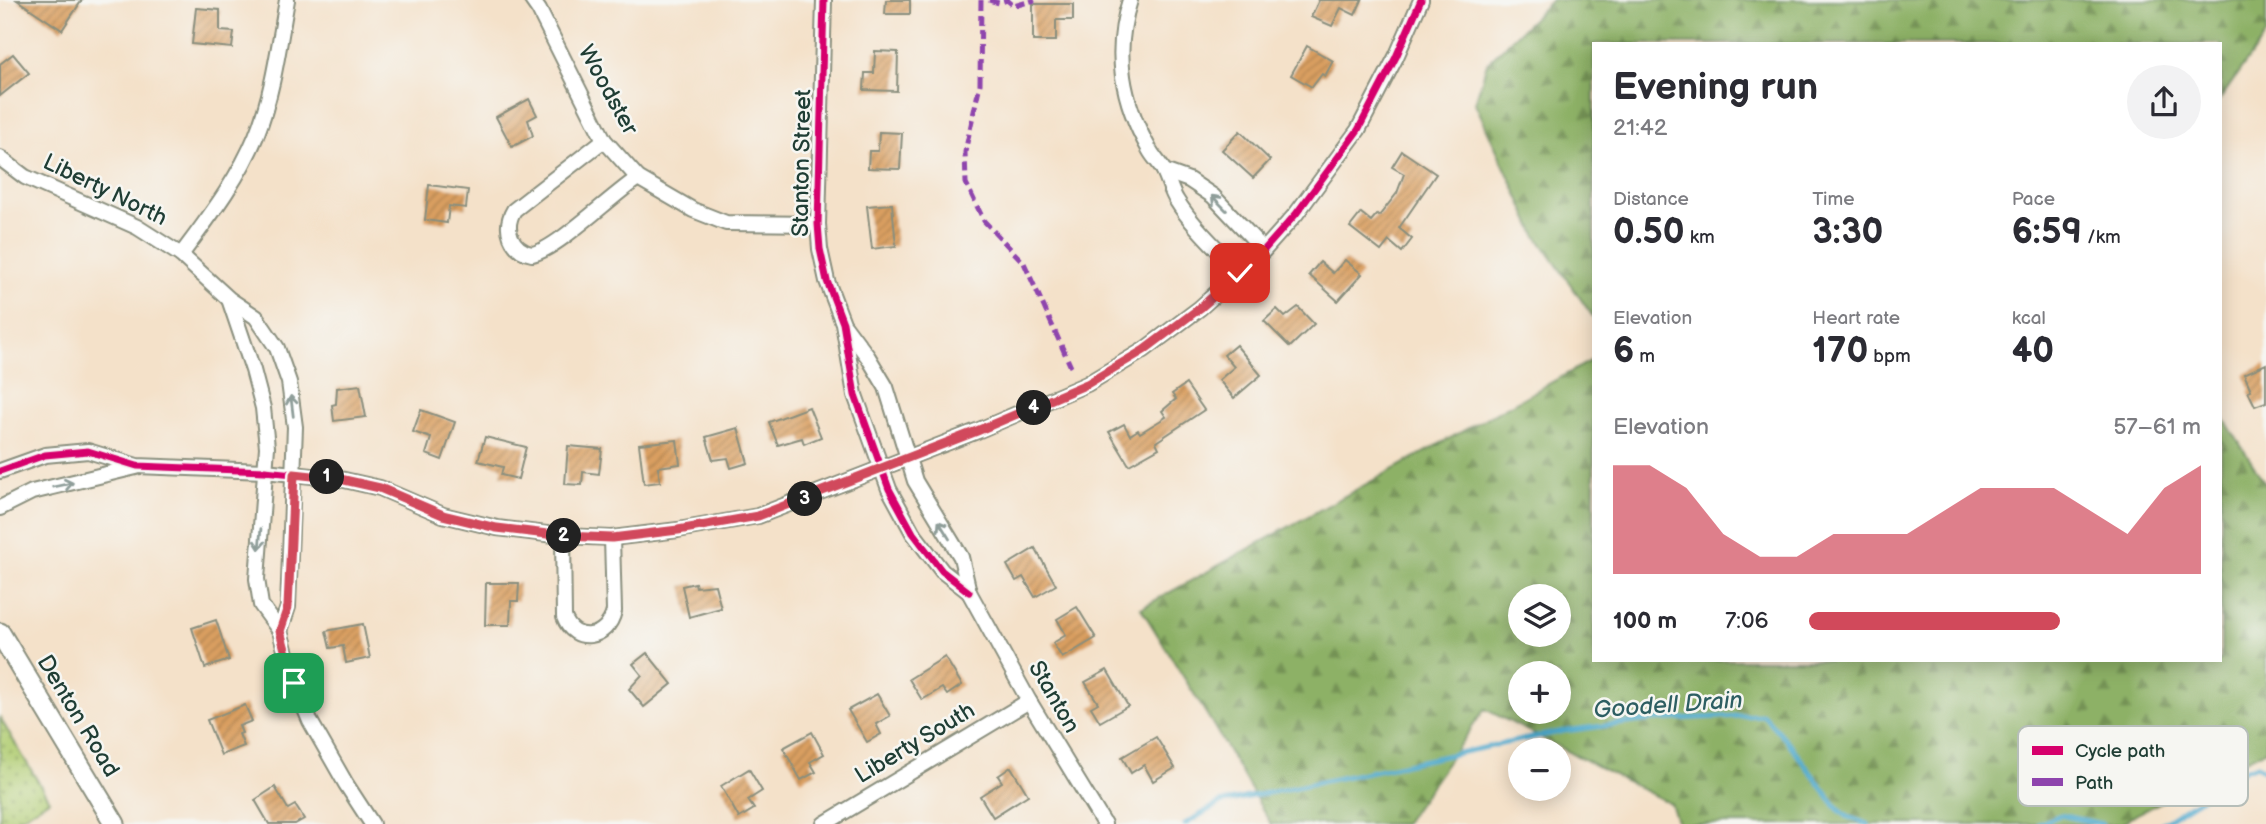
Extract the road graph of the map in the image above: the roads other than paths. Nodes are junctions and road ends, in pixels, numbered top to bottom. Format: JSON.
{"nodes":[{"id":1,"x":287,"y":0,"type":"edge"},
{"id":2,"x":532,"y":0,"type":"edge"},
{"id":3,"x":824,"y":0,"type":"edge"},
{"id":4,"x":1130,"y":0,"type":"edge"},
{"id":5,"x":1421,"y":0,"type":"edge"},
{"id":6,"x":604,"y":140,"type":"junction"},
{"id":7,"x":0,"y":159,"type":"edge"},
{"id":8,"x":1164,"y":171,"type":"junction"},
{"id":9,"x":638,"y":178,"type":"junction"},
{"id":10,"x":818,"y":224,"type":"junction"},
{"id":11,"x":1264,"y":250,"type":"junction"},
{"id":12,"x":181,"y":255,"type":"junction"},
{"id":13,"x":1240,"y":273,"type":"junction"},
{"id":14,"x":229,"y":299,"type":"junction"},
{"id":15,"x":843,"y":323,"type":"junction"},
{"id":16,"x":908,"y":458,"type":"junction"},
{"id":17,"x":137,"y":466,"type":"junction"},
{"id":18,"x":881,"y":467,"type":"junction"},
{"id":19,"x":0,"y":471,"type":"edge"},
{"id":20,"x":265,"y":471,"type":"junction"},
{"id":21,"x":294,"y":474,"type":"junction"},
{"id":22,"x":0,"y":508,"type":"edge"},
{"id":23,"x":564,"y":536,"type":"junction"},
{"id":24,"x":612,"y":538,"type":"junction"},
{"id":25,"x":969,"y":592,"type":"junction"},
{"id":26,"x":280,"y":631,"type":"junction"},
{"id":27,"x":0,"y":633,"type":"edge"},
{"id":28,"x":1029,"y":701,"type":"junction"},
{"id":29,"x":115,"y":824,"type":"edge"},
{"id":30,"x":372,"y":824,"type":"edge"},
{"id":31,"x":824,"y":824,"type":"edge"},
{"id":32,"x":1104,"y":824,"type":"edge"}],
"edges":[{"from":1,"to":12,"type":"street"},
{"from":2,"to":6,"type":"street","name":"Woodster"},
{"from":3,"to":10,"type":"street","name":"Stanton Street"},
{"from":4,"to":8,"type":"street"},
{"from":5,"to":11,"type":"street"},
{"from":6,"to":9,"type":"street","name":"Woodster"},
{"from":6,"to":9,"type":"street"},
{"from":7,"to":12,"type":"street","name":"Liberty North"},
{"from":11,"to":8,"type":"street","one_way":true},
{"from":8,"to":13,"type":"street"},
{"from":9,"to":10,"type":"street","name":"Woodster"},
{"from":10,"to":15,"type":"street","name":"Stanton Street"},
{"from":11,"to":13,"type":"street"},
{"from":12,"to":14,"type":"street","name":"Liberty North"},
{"from":13,"to":16,"type":"street"},
{"from":14,"to":20,"type":"street"},
{"from":21,"to":14,"type":"street","name":"Liberty North","one_way":true},
{"from":15,"to":16,"type":"street","name":"Stanton Street"},
{"from":15,"to":18,"type":"street","name":"Stanton Street"},
{"from":16,"to":18,"type":"street"},
{"from":25,"to":16,"type":"street","name":"Stanton Street","one_way":true},
{"from":17,"to":19,"type":"street"},
{"from":17,"to":20,"type":"street"},
{"from":22,"to":17,"type":"street","one_way":true},
{"from":18,"to":24,"type":"street"},
{"from":18,"to":25,"type":"street","name":"Stanton Street"},
{"from":20,"to":21,"type":"street"},
{"from":20,"to":26,"type":"street","one_way":true},
{"from":21,"to":23,"type":"street"},
{"from":21,"to":26,"type":"street"},
{"from":23,"to":24,"type":"street"},
{"from":23,"to":24,"type":"street"},
{"from":25,"to":28,"type":"street","name":"Stanton"},
{"from":26,"to":30,"type":"street"},
{"from":27,"to":29,"type":"street","name":"Denton Road"},
{"from":28,"to":31,"type":"street","name":"Liberty South"},
{"from":28,"to":32,"type":"street","name":"Stanton"}]}
